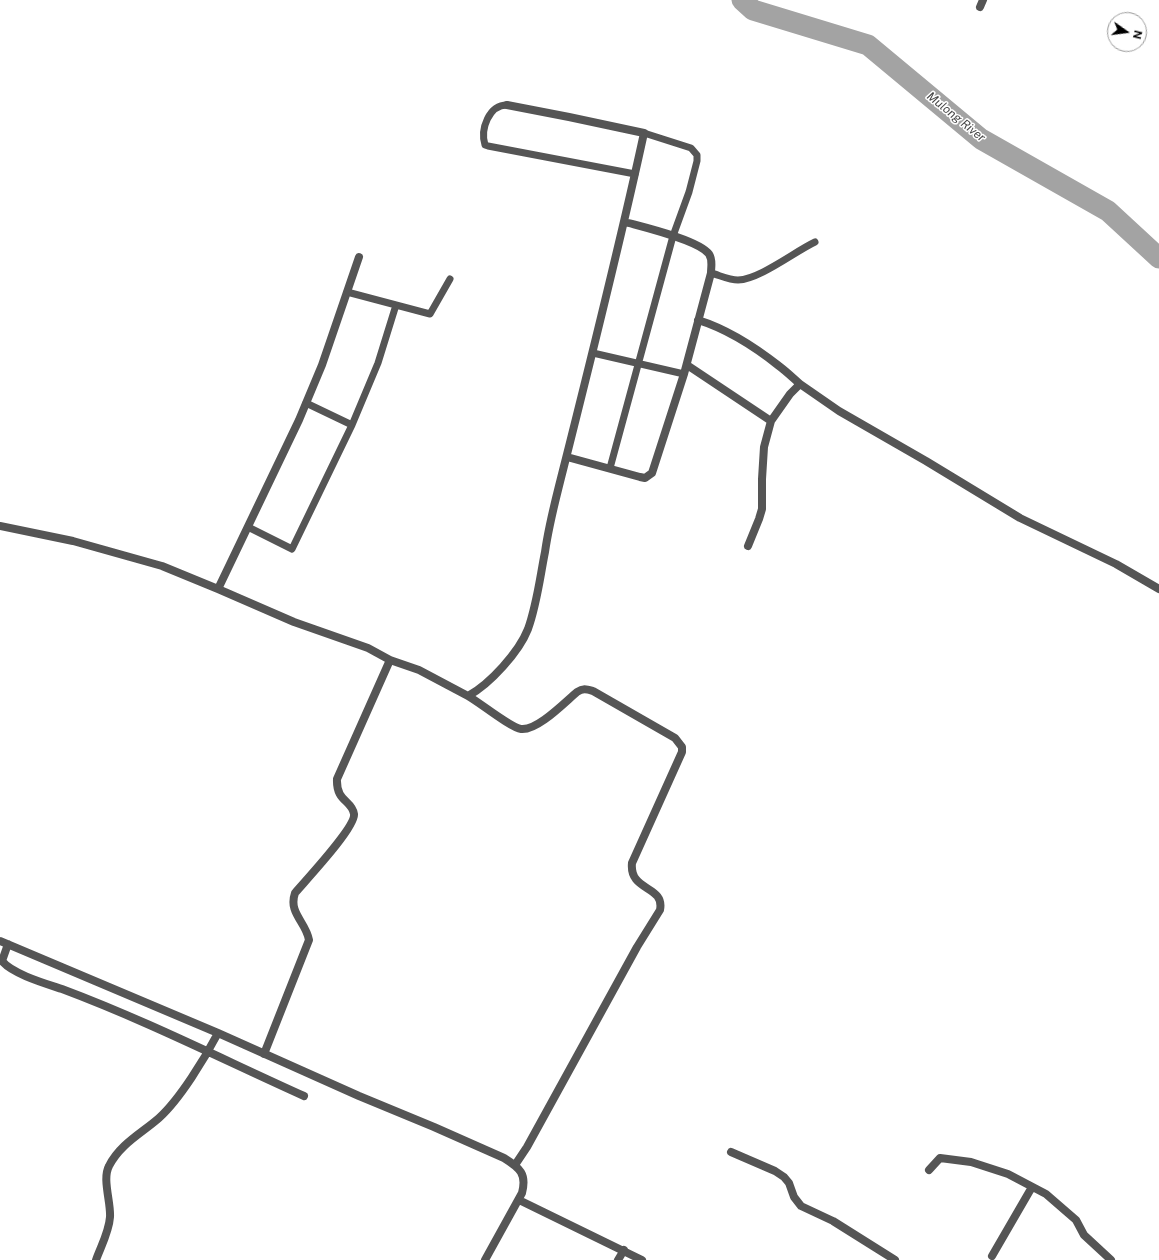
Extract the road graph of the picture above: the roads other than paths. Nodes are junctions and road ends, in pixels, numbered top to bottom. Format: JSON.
{"nodes":[{"id":1,"x":508,"y":105,"type":"joint"},
{"id":2,"x":644,"y":133,"type":"junction"},
{"id":3,"x":635,"y":174,"type":"junction"},
{"id":4,"x":625,"y":222,"type":"junction"},
{"id":5,"x":673,"y":236,"type":"junction"},
{"id":6,"x":815,"y":242,"type":"dead end"},
{"id":7,"x":359,"y":258,"type":"dead end"},
{"id":8,"x":711,"y":273,"type":"junction"},
{"id":9,"x":450,"y":279,"type":"dead end"},
{"id":10,"x":347,"y":292,"type":"junction"},
{"id":11,"x":396,"y":305,"type":"junction"},
{"id":12,"x":698,"y":320,"type":"junction"},
{"id":13,"x":593,"y":353,"type":"junction"},
{"id":14,"x":638,"y":364,"type":"junction"},
{"id":15,"x":687,"y":364,"type":"junction"},
{"id":16,"x":684,"y":374,"type":"junction"},
{"id":17,"x":800,"y":384,"type":"junction"},
{"id":18,"x":306,"y":403,"type":"junction"},
{"id":19,"x":771,"y":420,"type":"junction"},
{"id":20,"x":352,"y":425,"type":"junction"},
{"id":21,"x":567,"y":457,"type":"junction"},
{"id":22,"x":610,"y":468,"type":"junction"},
{"id":23,"x":0,"y":526,"type":"edge"},
{"id":24,"x":248,"y":527,"type":"junction"},
{"id":25,"x":748,"y":546,"type":"dead end"},
{"id":26,"x":218,"y":589,"type":"junction"},
{"id":27,"x":1159,"y":589,"type":"edge"},
{"id":28,"x":390,"y":660,"type":"junction"},
{"id":29,"x":468,"y":696,"type":"junction"},
{"id":30,"x":4,"y":945,"type":"edge"},
{"id":31,"x":217,"y":1035,"type":"junction"},
{"id":32,"x":209,"y":1048,"type":"junction"},
{"id":33,"x":264,"y":1054,"type":"junction"},
{"id":34,"x":304,"y":1096,"type":"dead end"},
{"id":35,"x":731,"y":1152,"type":"dead end"},
{"id":36,"x":515,"y":1165,"type":"junction"},
{"id":37,"x":929,"y":1170,"type":"dead end"},
{"id":38,"x":1032,"y":1187,"type":"junction"},
{"id":39,"x":519,"y":1200,"type":"junction"},
{"id":40,"x":624,"y":1250,"type":"junction"},
{"id":41,"x":992,"y":1256,"type":"dead end"},
{"id":42,"x":96,"y":1260,"type":"edge"},
{"id":43,"x":484,"y":1260,"type":"edge"},
{"id":44,"x":618,"y":1260,"type":"edge"},
{"id":45,"x":642,"y":1260,"type":"edge"},
{"id":46,"x":895,"y":1260,"type":"edge"},
{"id":47,"x":1111,"y":1260,"type":"edge"}],
"edges":[{"from":1,"to":2,"type":"street"},
{"from":1,"to":3,"type":"lane"},
{"from":2,"to":3,"type":"street"},
{"from":2,"to":5,"type":"lane"},
{"from":3,"to":4,"type":"street"},
{"from":4,"to":5,"type":"street"},
{"from":4,"to":13,"type":"street"},
{"from":5,"to":8,"type":"street"},
{"from":5,"to":14,"type":"lane"},
{"from":6,"to":8,"type":"lane"},
{"from":7,"to":10,"type":"street"},
{"from":8,"to":12,"type":"street"},
{"from":9,"to":11,"type":"lane"},
{"from":10,"to":11,"type":"lane"},
{"from":10,"to":18,"type":"street"},
{"from":11,"to":20,"type":"lane"},
{"from":12,"to":15,"type":"street"},
{"from":12,"to":17,"type":"street"},
{"from":13,"to":14,"type":"lane"},
{"from":13,"to":21,"type":"street"},
{"from":14,"to":16,"type":"lane"},
{"from":14,"to":22,"type":"lane"},
{"from":15,"to":16,"type":"street"},
{"from":15,"to":19,"type":"street"},
{"from":16,"to":22,"type":"street"},
{"from":17,"to":19,"type":"street"},
{"from":17,"to":27,"type":"street"},
{"from":18,"to":20,"type":"lane"},
{"from":18,"to":24,"type":"street"},
{"from":19,"to":25,"type":"street"},
{"from":20,"to":24,"type":"lane"},
{"from":21,"to":22,"type":"street"},
{"from":21,"to":29,"type":"street"},
{"from":23,"to":26,"type":"street"},
{"from":24,"to":26,"type":"street"},
{"from":26,"to":28,"type":"street"},
{"from":28,"to":29,"type":"street"},
{"from":28,"to":33,"type":"street"},
{"from":29,"to":36,"type":"street"},
{"from":30,"to":31,"type":"street"},
{"from":30,"to":32,"type":"street"},
{"from":31,"to":32,"type":"street"},
{"from":31,"to":33,"type":"street"},
{"from":32,"to":34,"type":"street"},
{"from":32,"to":42,"type":"street"},
{"from":33,"to":36,"type":"street"},
{"from":35,"to":46,"type":"street"},
{"from":36,"to":39,"type":"street"},
{"from":37,"to":38,"type":"street"},
{"from":38,"to":41,"type":"street"},
{"from":38,"to":47,"type":"street"},
{"from":39,"to":40,"type":"street"},
{"from":39,"to":43,"type":"street"},
{"from":40,"to":44,"type":"street"},
{"from":40,"to":45,"type":"street"}]}
